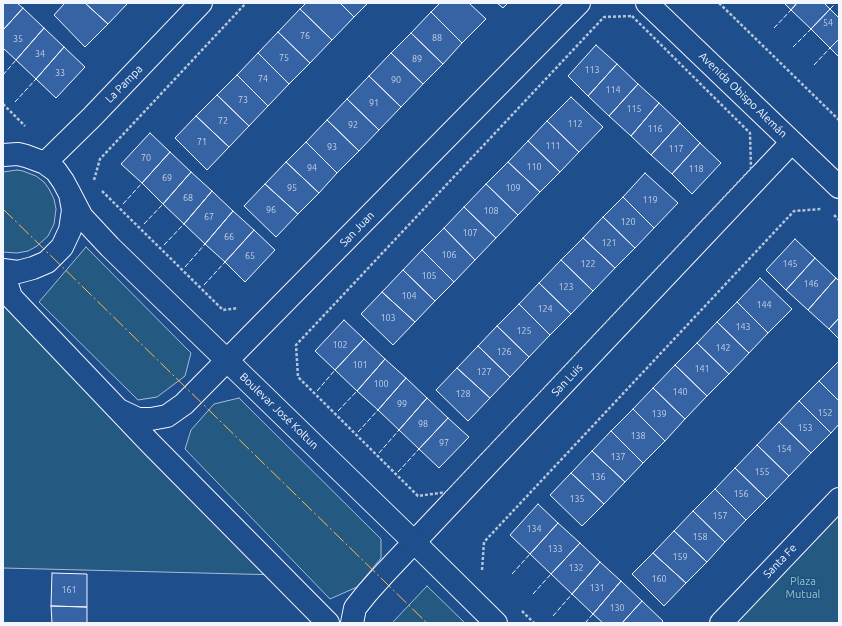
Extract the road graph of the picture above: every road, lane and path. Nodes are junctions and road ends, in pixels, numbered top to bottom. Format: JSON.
{"nodes":[{"id":1,"x":201,"y":3,"type":"edge"},
{"id":2,"x":246,"y":3,"type":"edge"},
{"id":3,"x":579,"y":3,"type":"edge"},
{"id":4,"x":647,"y":3,"type":"edge"},
{"id":5,"x":719,"y":3,"type":"edge"},
{"id":6,"x":839,"y":120,"type":"edge"},
{"id":7,"x":750,"y":133,"type":"dead end"},
{"id":8,"x":792,"y":142,"type":"junction"},
{"id":9,"x":8,"y":152,"type":"edge"},
{"id":10,"x":45,"y":163,"type":"junction"},
{"id":11,"x":94,"y":183,"type":"dead end"},
{"id":12,"x":98,"y":188,"type":"dead end"},
{"id":13,"x":839,"y":188,"type":"edge"},
{"id":14,"x":70,"y":194,"type":"junction"},
{"id":15,"x":828,"y":209,"type":"dead end"},
{"id":16,"x":3,"y":271,"type":"edge"},
{"id":17,"x":223,"y":310,"type":"dead end"},
{"id":18,"x":227,"y":361,"type":"junction"},
{"id":19,"x":120,"y":410,"type":"junction"},
{"id":20,"x":418,"y":496,"type":"dead end"},
{"id":21,"x":839,"y":499,"type":"edge"},
{"id":22,"x":414,"y":542,"type":"junction"},
{"id":23,"x":482,"y":570,"type":"dead end"},
{"id":24,"x":328,"y":623,"type":"edge"},
{"id":25,"x":352,"y":623,"type":"edge"},
{"id":26,"x":496,"y":623,"type":"edge"},
{"id":27,"x":721,"y":623,"type":"edge"}],
"edges":[{"from":1,"to":10,"type":"street","name":"La Pampa"},
{"from":2,"to":11,"type":"path"},
{"from":3,"to":18,"type":"street","name":"San Juan"},
{"from":4,"to":8,"type":"street","name":"Avenida Obispo Alemán"},
{"from":5,"to":6,"type":"path"},
{"from":7,"to":20,"type":"path"},
{"from":8,"to":13,"type":"street","name":"Avenida Obispo Alemán"},
{"from":8,"to":22,"type":"street","name":"San Luis"},
{"from":9,"to":10,"type":"street"},
{"from":10,"to":14,"type":"street","name":"Boulevar José Koltun"},
{"from":12,"to":17,"type":"path"},
{"from":14,"to":16,"type":"street"},
{"from":14,"to":18,"type":"street","name":"Boulevar José Koltun"},
{"from":15,"to":23,"type":"path"},
{"from":16,"to":19,"type":"street"},
{"from":18,"to":19,"type":"street","name":"San Juan"},
{"from":18,"to":22,"type":"street","name":"Boulevar José Koltun"},
{"from":19,"to":24,"type":"street"},
{"from":21,"to":27,"type":"street","name":"Santa Fe"},
{"from":22,"to":25,"type":"street","name":"San Luis"},
{"from":22,"to":26,"type":"street","name":"Boulevar José Koltun"}]}
